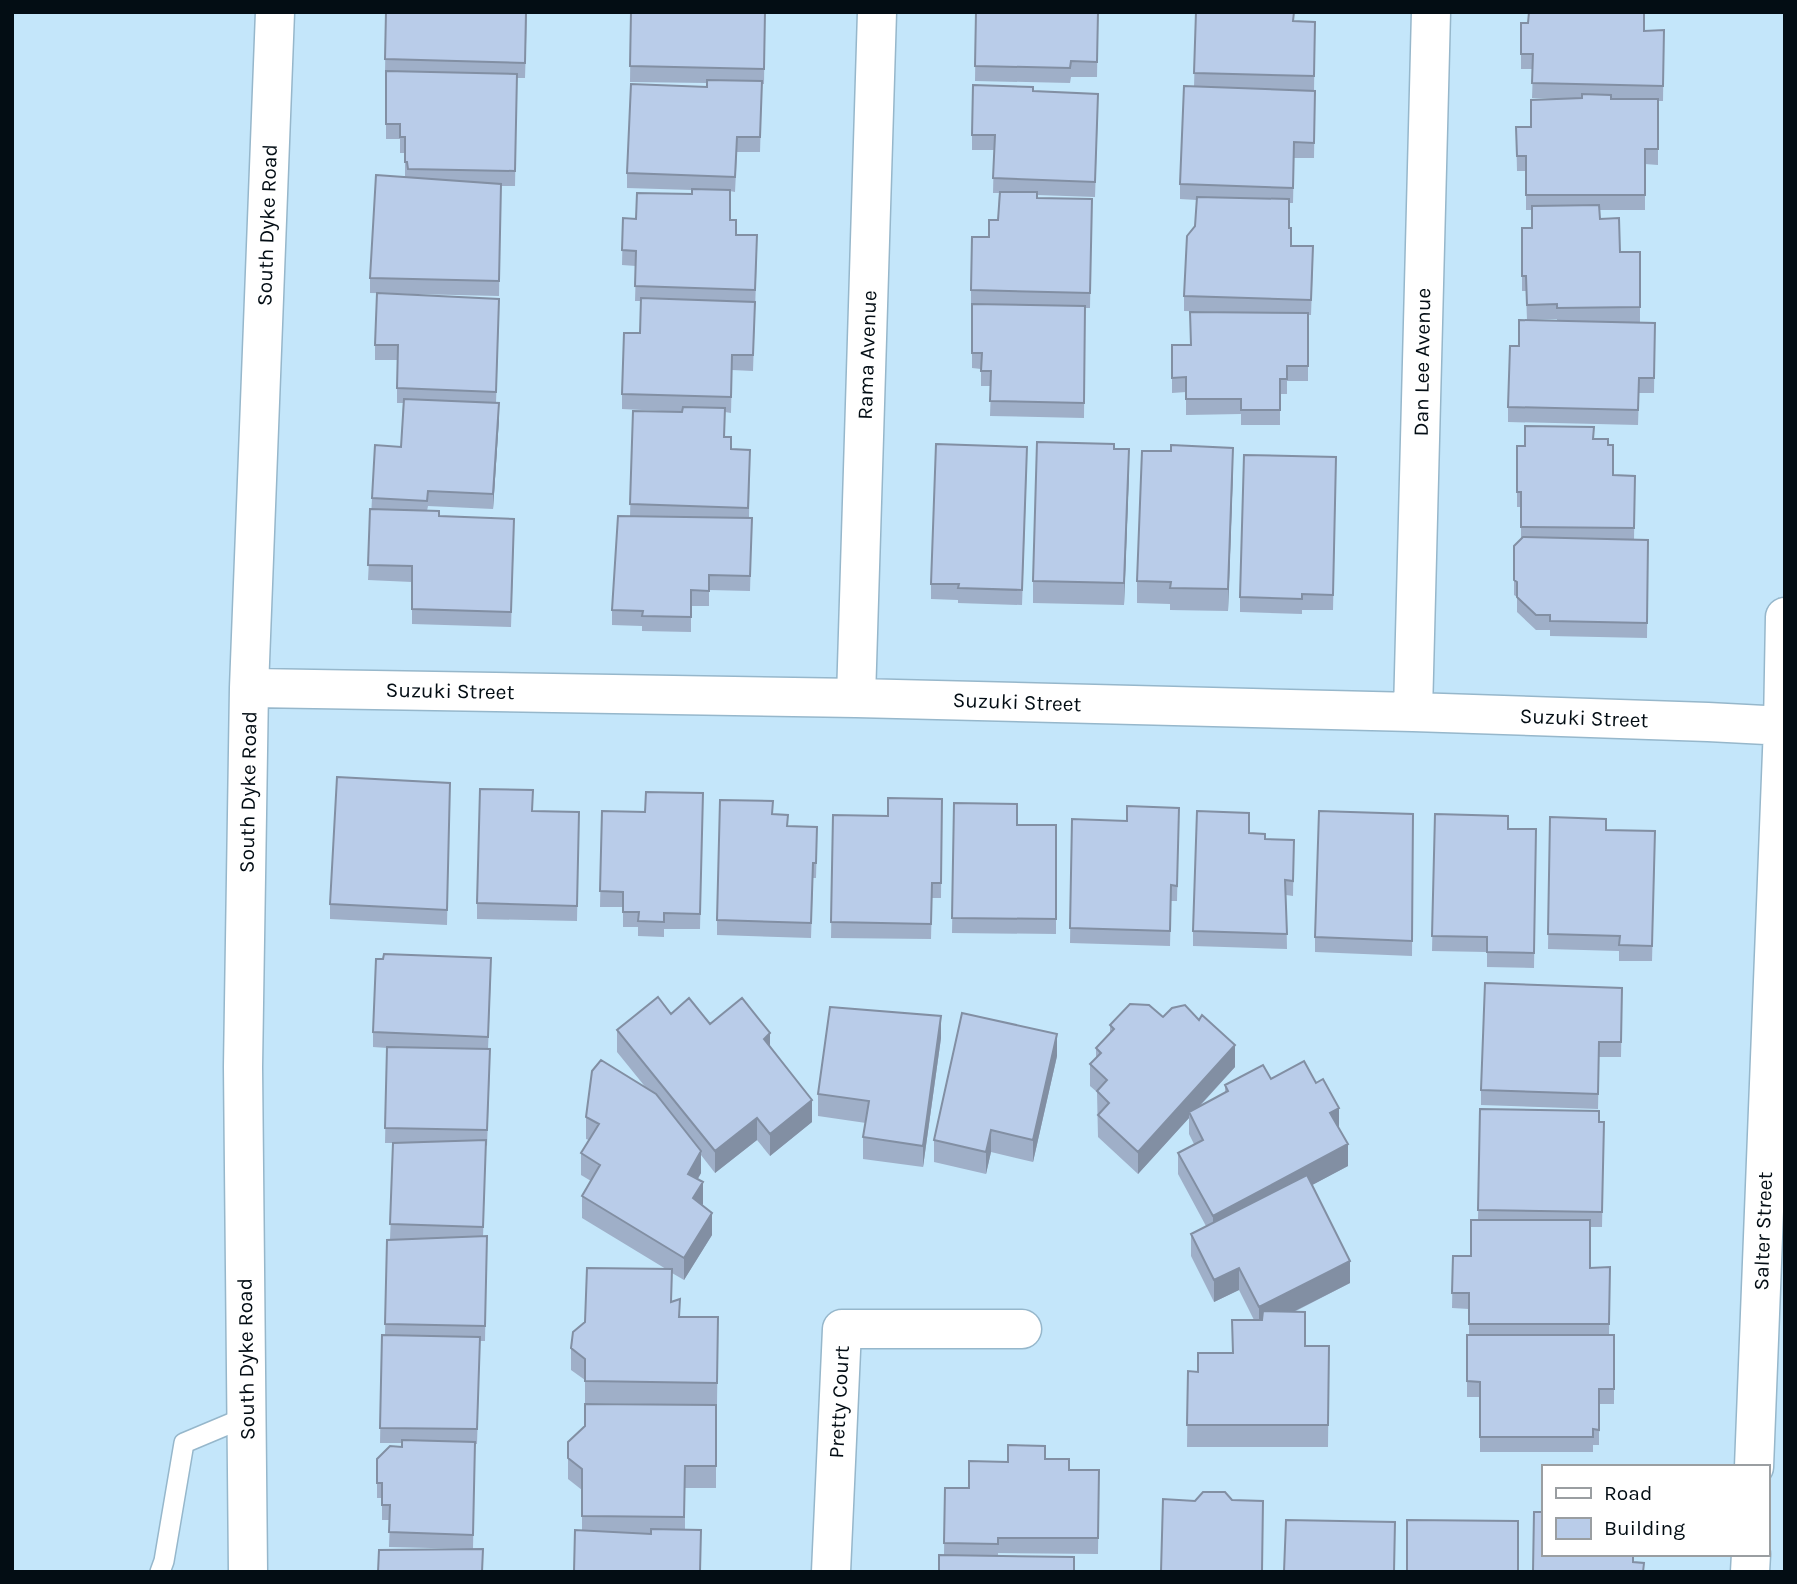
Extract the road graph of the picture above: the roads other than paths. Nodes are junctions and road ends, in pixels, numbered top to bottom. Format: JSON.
{"nodes":[{"id":1,"x":275,"y":12,"type":"edge"},
{"id":2,"x":877,"y":12,"type":"edge"},
{"id":3,"x":1431,"y":12,"type":"edge"},
{"id":4,"x":1785,"y":617,"type":"edge"},
{"id":5,"x":250,"y":688,"type":"junction"},
{"id":6,"x":856,"y":698,"type":"junction"},
{"id":7,"x":1413,"y":712,"type":"junction"},
{"id":8,"x":1784,"y":726,"type":"edge"},
{"id":9,"x":1022,"y":1329,"type":"dead end"},
{"id":10,"x":246,"y":1418,"type":"junction"},
{"id":11,"x":1754,"y":1465,"type":"edge"},
{"id":12,"x":160,"y":1572,"type":"edge"},
{"id":13,"x":248,"y":1572,"type":"edge"},
{"id":14,"x":831,"y":1572,"type":"edge"}],
"edges":[{"from":1,"to":5,"type":"street","name":"South Dyke Road"},
{"from":2,"to":6,"type":"street","name":"Rama Avenue"},
{"from":3,"to":7,"type":"street","name":"Dan Lee Avenue"},
{"from":4,"to":8,"type":"street","name":"Salter Street"},
{"from":5,"to":6,"type":"street","name":"Suzuki Street"},
{"from":5,"to":10,"type":"street","name":"South Dyke Road"},
{"from":6,"to":7,"type":"street","name":"Suzuki Street"},
{"from":7,"to":8,"type":"street","name":"Suzuki Street"},
{"from":8,"to":11,"type":"street","name":"Salter Street"},
{"from":9,"to":14,"type":"street","name":"Pretty Court"},
{"from":10,"to":12,"type":"lane"},
{"from":10,"to":13,"type":"street","name":"South Dyke Road"}]}
